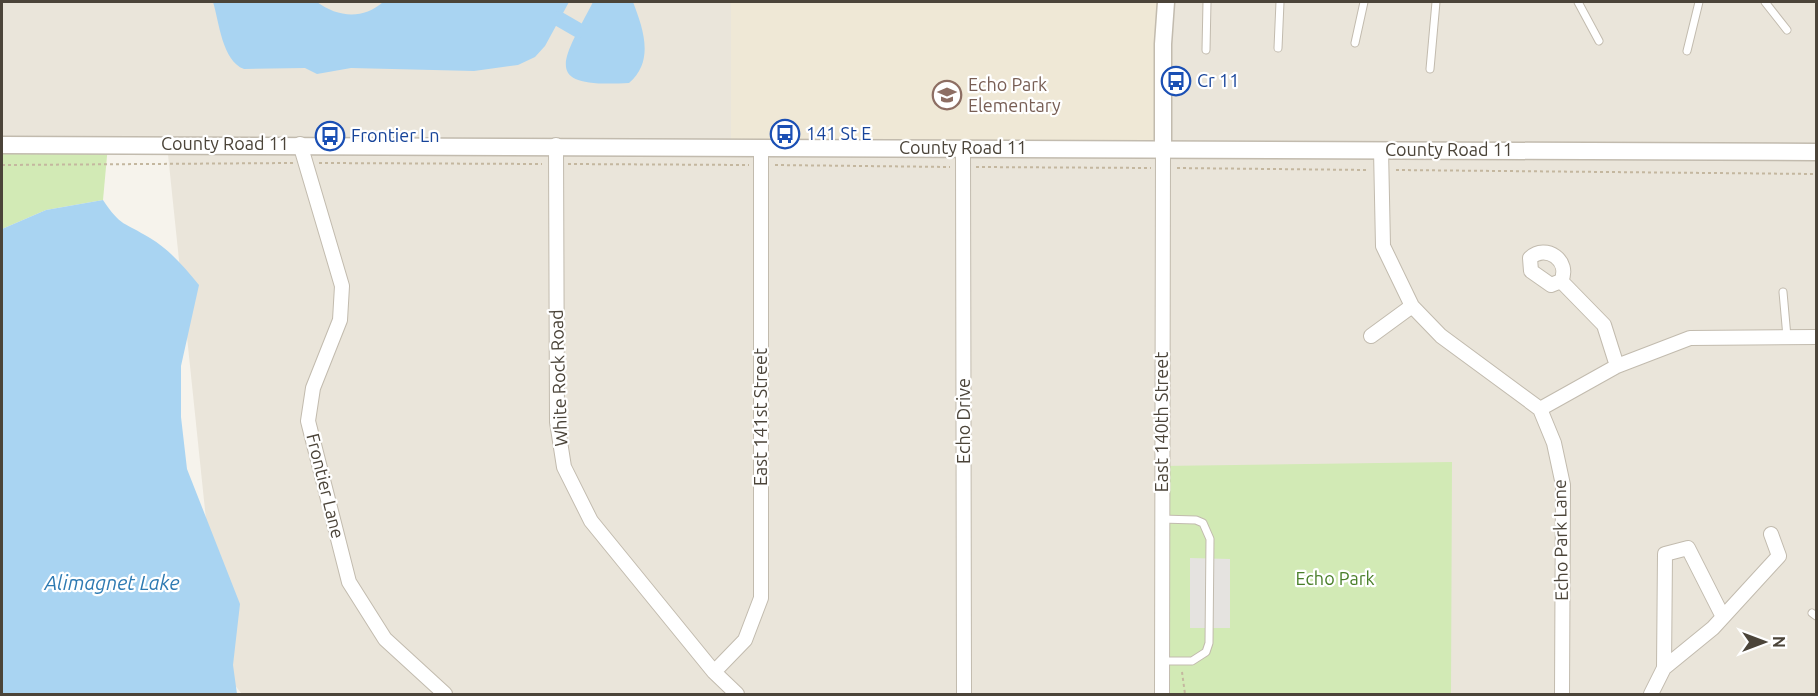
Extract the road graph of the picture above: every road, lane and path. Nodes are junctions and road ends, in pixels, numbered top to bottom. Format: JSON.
{"nodes":[{"id":1,"x":1166,"y":2,"type":"edge"},
{"id":2,"x":1207,"y":2,"type":"edge"},
{"id":3,"x":1280,"y":2,"type":"edge"},
{"id":4,"x":1364,"y":2,"type":"edge"},
{"id":5,"x":1436,"y":2,"type":"edge"},
{"id":6,"x":1578,"y":2,"type":"edge"},
{"id":7,"x":1699,"y":2,"type":"edge"},
{"id":8,"x":1765,"y":2,"type":"edge"},
{"id":9,"x":1787,"y":30,"type":"dead end"},
{"id":10,"x":1599,"y":41,"type":"dead end"},
{"id":11,"x":1355,"y":43,"type":"dead end"},
{"id":12,"x":1278,"y":48,"type":"dead end"},
{"id":13,"x":1206,"y":50,"type":"dead end"},
{"id":14,"x":1687,"y":51,"type":"dead end"},
{"id":15,"x":1430,"y":69,"type":"dead end"},
{"id":16,"x":300,"y":144,"type":"junction"},
{"id":17,"x":2,"y":145,"type":"edge"},
{"id":18,"x":556,"y":145,"type":"junction"},
{"id":19,"x":761,"y":147,"type":"junction"},
{"id":20,"x":963,"y":148,"type":"junction"},
{"id":21,"x":1163,"y":149,"type":"junction"},
{"id":22,"x":1381,"y":150,"type":"junction"},
{"id":23,"x":1816,"y":152,"type":"edge"},
{"id":24,"x":306,"y":163,"type":"junction"},
{"id":25,"x":556,"y":164,"type":"junction"},
{"id":26,"x":2,"y":165,"type":"edge"},
{"id":27,"x":761,"y":165,"type":"junction"},
{"id":28,"x":963,"y":167,"type":"junction"},
{"id":29,"x":1163,"y":168,"type":"junction"},
{"id":30,"x":1382,"y":170,"type":"junction"},
{"id":31,"x":1816,"y":174,"type":"edge"},
{"id":32,"x":1562,"y":280,"type":"dead end"},
{"id":33,"x":1783,"y":292,"type":"dead end"},
{"id":34,"x":1412,"y":306,"type":"junction"},
{"id":35,"x":1371,"y":336,"type":"dead end"},
{"id":36,"x":1816,"y":337,"type":"edge"},
{"id":37,"x":1787,"y":338,"type":"junction"},
{"id":38,"x":1617,"y":366,"type":"junction"},
{"id":39,"x":1540,"y":409,"type":"junction"},
{"id":40,"x":1161,"y":519,"type":"junction"},
{"id":41,"x":1772,"y":534,"type":"dead end"},
{"id":42,"x":1723,"y":617,"type":"junction"},
{"id":43,"x":1162,"y":661,"type":"junction"},
{"id":44,"x":1181,"y":666,"type":"dead end"},
{"id":45,"x":1664,"y":668,"type":"junction"},
{"id":46,"x":714,"y":672,"type":"junction"},
{"id":47,"x":445,"y":694,"type":"edge"},
{"id":48,"x":737,"y":694,"type":"edge"},
{"id":49,"x":964,"y":694,"type":"edge"},
{"id":50,"x":1162,"y":694,"type":"edge"},
{"id":51,"x":1185,"y":694,"type":"edge"},
{"id":52,"x":1562,"y":694,"type":"edge"},
{"id":53,"x":1651,"y":694,"type":"edge"}],
"edges":[{"from":1,"to":21,"type":"street"},
{"from":2,"to":13,"type":"lane"},
{"from":3,"to":12,"type":"lane"},
{"from":4,"to":11,"type":"lane"},
{"from":5,"to":15,"type":"lane"},
{"from":6,"to":10,"type":"lane"},
{"from":7,"to":14,"type":"lane"},
{"from":8,"to":9,"type":"lane"},
{"from":16,"to":17,"type":"street","name":"County Road 11"},
{"from":16,"to":18,"type":"street","name":"County Road 11"},
{"from":16,"to":24,"type":"street","name":"Frontier Lane"},
{"from":18,"to":19,"type":"street","name":"County Road 11"},
{"from":18,"to":25,"type":"street","name":"White Rock Road"},
{"from":19,"to":20,"type":"street","name":"County Road 11"},
{"from":19,"to":27,"type":"street","name":"East 141st Street"},
{"from":20,"to":21,"type":"street","name":"County Road 11"},
{"from":20,"to":28,"type":"street","name":"Echo Drive"},
{"from":21,"to":22,"type":"street","name":"County Road 11"},
{"from":21,"to":29,"type":"street","name":"East 140th Street"},
{"from":22,"to":23,"type":"street","name":"County Road 11"},
{"from":22,"to":30,"type":"street"},
{"from":24,"to":25,"type":"path"},
{"from":24,"to":26,"type":"path"},
{"from":24,"to":47,"type":"street","name":"Frontier Lane"},
{"from":25,"to":27,"type":"path"},
{"from":25,"to":46,"type":"street","name":"White Rock Road"},
{"from":27,"to":28,"type":"path"},
{"from":27,"to":46,"type":"street","name":"East 141st Street"},
{"from":28,"to":29,"type":"path"},
{"from":28,"to":49,"type":"street","name":"Echo Drive"},
{"from":29,"to":30,"type":"path"},
{"from":29,"to":40,"type":"street","name":"East 140th Street"},
{"from":30,"to":31,"type":"path"},
{"from":30,"to":34,"type":"street"},
{"from":32,"to":38,"type":"street"},
{"from":33,"to":37,"type":"lane"},
{"from":34,"to":35,"type":"street"},
{"from":34,"to":39,"type":"street"},
{"from":36,"to":37,"type":"street"},
{"from":37,"to":38,"type":"street"},
{"from":38,"to":39,"type":"street"},
{"from":39,"to":52,"type":"street","name":"Echo Park Lane"},
{"from":40,"to":43,"type":"street","name":"East 140th Street"},
{"from":40,"to":43,"type":"lane"},
{"from":41,"to":42,"type":"street"},
{"from":42,"to":45,"type":"street"},
{"from":42,"to":45,"type":"street"},
{"from":43,"to":50,"type":"street","name":"East 140th Street"},
{"from":44,"to":51,"type":"path"},
{"from":45,"to":53,"type":"street"},
{"from":46,"to":48,"type":"street","name":"White Rock Road"}]}
